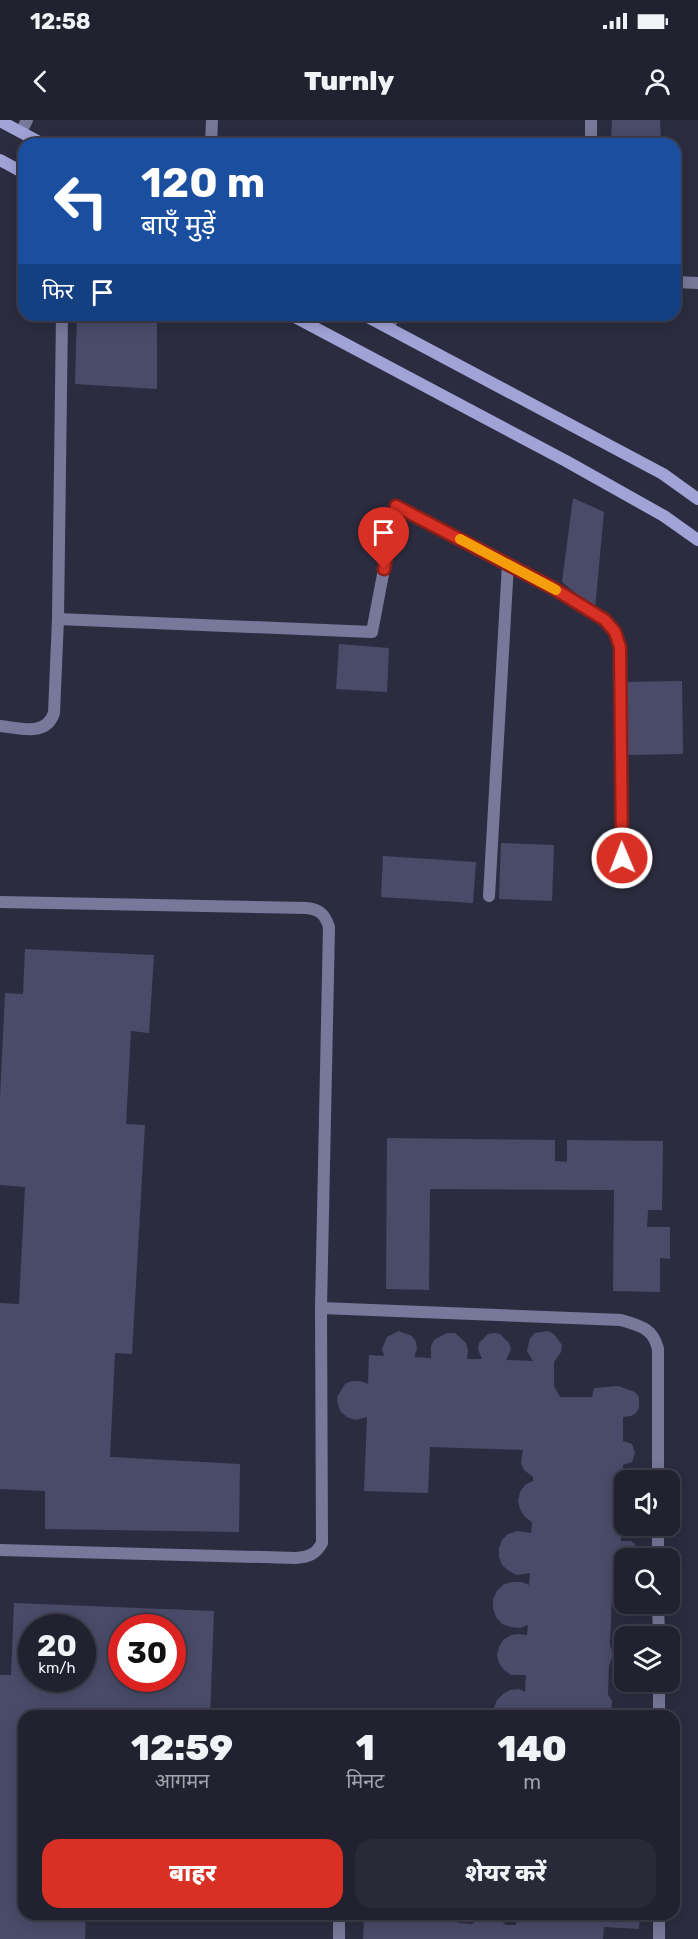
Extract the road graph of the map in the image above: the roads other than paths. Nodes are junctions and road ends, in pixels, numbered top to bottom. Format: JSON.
{"nodes":[{"id":1,"x":27,"y":120,"type":"edge"},
{"id":2,"x":212,"y":120,"type":"edge"},
{"id":3,"x":591,"y":120,"type":"edge"},
{"id":4,"x":0,"y":121,"type":"edge"},
{"id":5,"x":21,"y":132,"type":"junction"},
{"id":6,"x":32,"y":138,"type":"edge"},
{"id":7,"x":212,"y":138,"type":"edge"},
{"id":8,"x":591,"y":138,"type":"edge"},
{"id":9,"x":0,"y":160,"type":"edge"},
{"id":10,"x":18,"y":170,"type":"edge"},
{"id":11,"x":681,"y":282,"type":"edge"},
{"id":12,"x":698,"y":283,"type":"edge"},
{"id":13,"x":62,"y":321,"type":"edge"},
{"id":14,"x":302,"y":321,"type":"edge"},
{"id":15,"x":376,"y":321,"type":"edge"},
{"id":16,"x":392,"y":321,"type":"edge"},
{"id":17,"x":387,"y":327,"type":"junction"},
{"id":18,"x":698,"y":498,"type":"edge"},
{"id":19,"x":698,"y":540,"type":"edge"},
{"id":20,"x":508,"y":564,"type":"junction"},
{"id":21,"x":58,"y":619,"type":"junction"},
{"id":22,"x":0,"y":726,"type":"edge"},
{"id":23,"x":623,"y":881,"type":"dead end"},
{"id":24,"x":489,"y":896,"type":"dead end"},
{"id":25,"x":0,"y":902,"type":"edge"},
{"id":26,"x":321,"y":1308,"type":"junction"},
{"id":27,"x":658,"y":1470,"type":"edge"},
{"id":28,"x":0,"y":1550,"type":"edge"},
{"id":29,"x":659,"y":1692,"type":"edge"},
{"id":30,"x":659,"y":1710,"type":"edge"},
{"id":31,"x":339,"y":1920,"type":"edge"},
{"id":32,"x":659,"y":1920,"type":"edge"},
{"id":33,"x":339,"y":1939,"type":"edge"},
{"id":34,"x":659,"y":1939,"type":"edge"}],
"edges":[{"from":1,"to":5,"type":"street"},
{"from":2,"to":7,"type":"street"},
{"from":3,"to":8,"type":"street"},
{"from":4,"to":5,"type":"street"},
{"from":5,"to":6,"type":"street"},
{"from":9,"to":10,"type":"street"},
{"from":11,"to":12,"type":"street"},
{"from":13,"to":21,"type":"street"},
{"from":14,"to":19,"type":"street"},
{"from":15,"to":17,"type":"street"},
{"from":16,"to":17,"type":"street"},
{"from":17,"to":18,"type":"street"},
{"from":20,"to":21,"type":"street"},
{"from":20,"to":23,"type":"street"},
{"from":20,"to":24,"type":"street"},
{"from":21,"to":22,"type":"street"},
{"from":25,"to":26,"type":"street"},
{"from":26,"to":27,"type":"street"},
{"from":26,"to":28,"type":"street"},
{"from":29,"to":30,"type":"street"},
{"from":31,"to":33,"type":"street"},
{"from":32,"to":34,"type":"street"}]}
